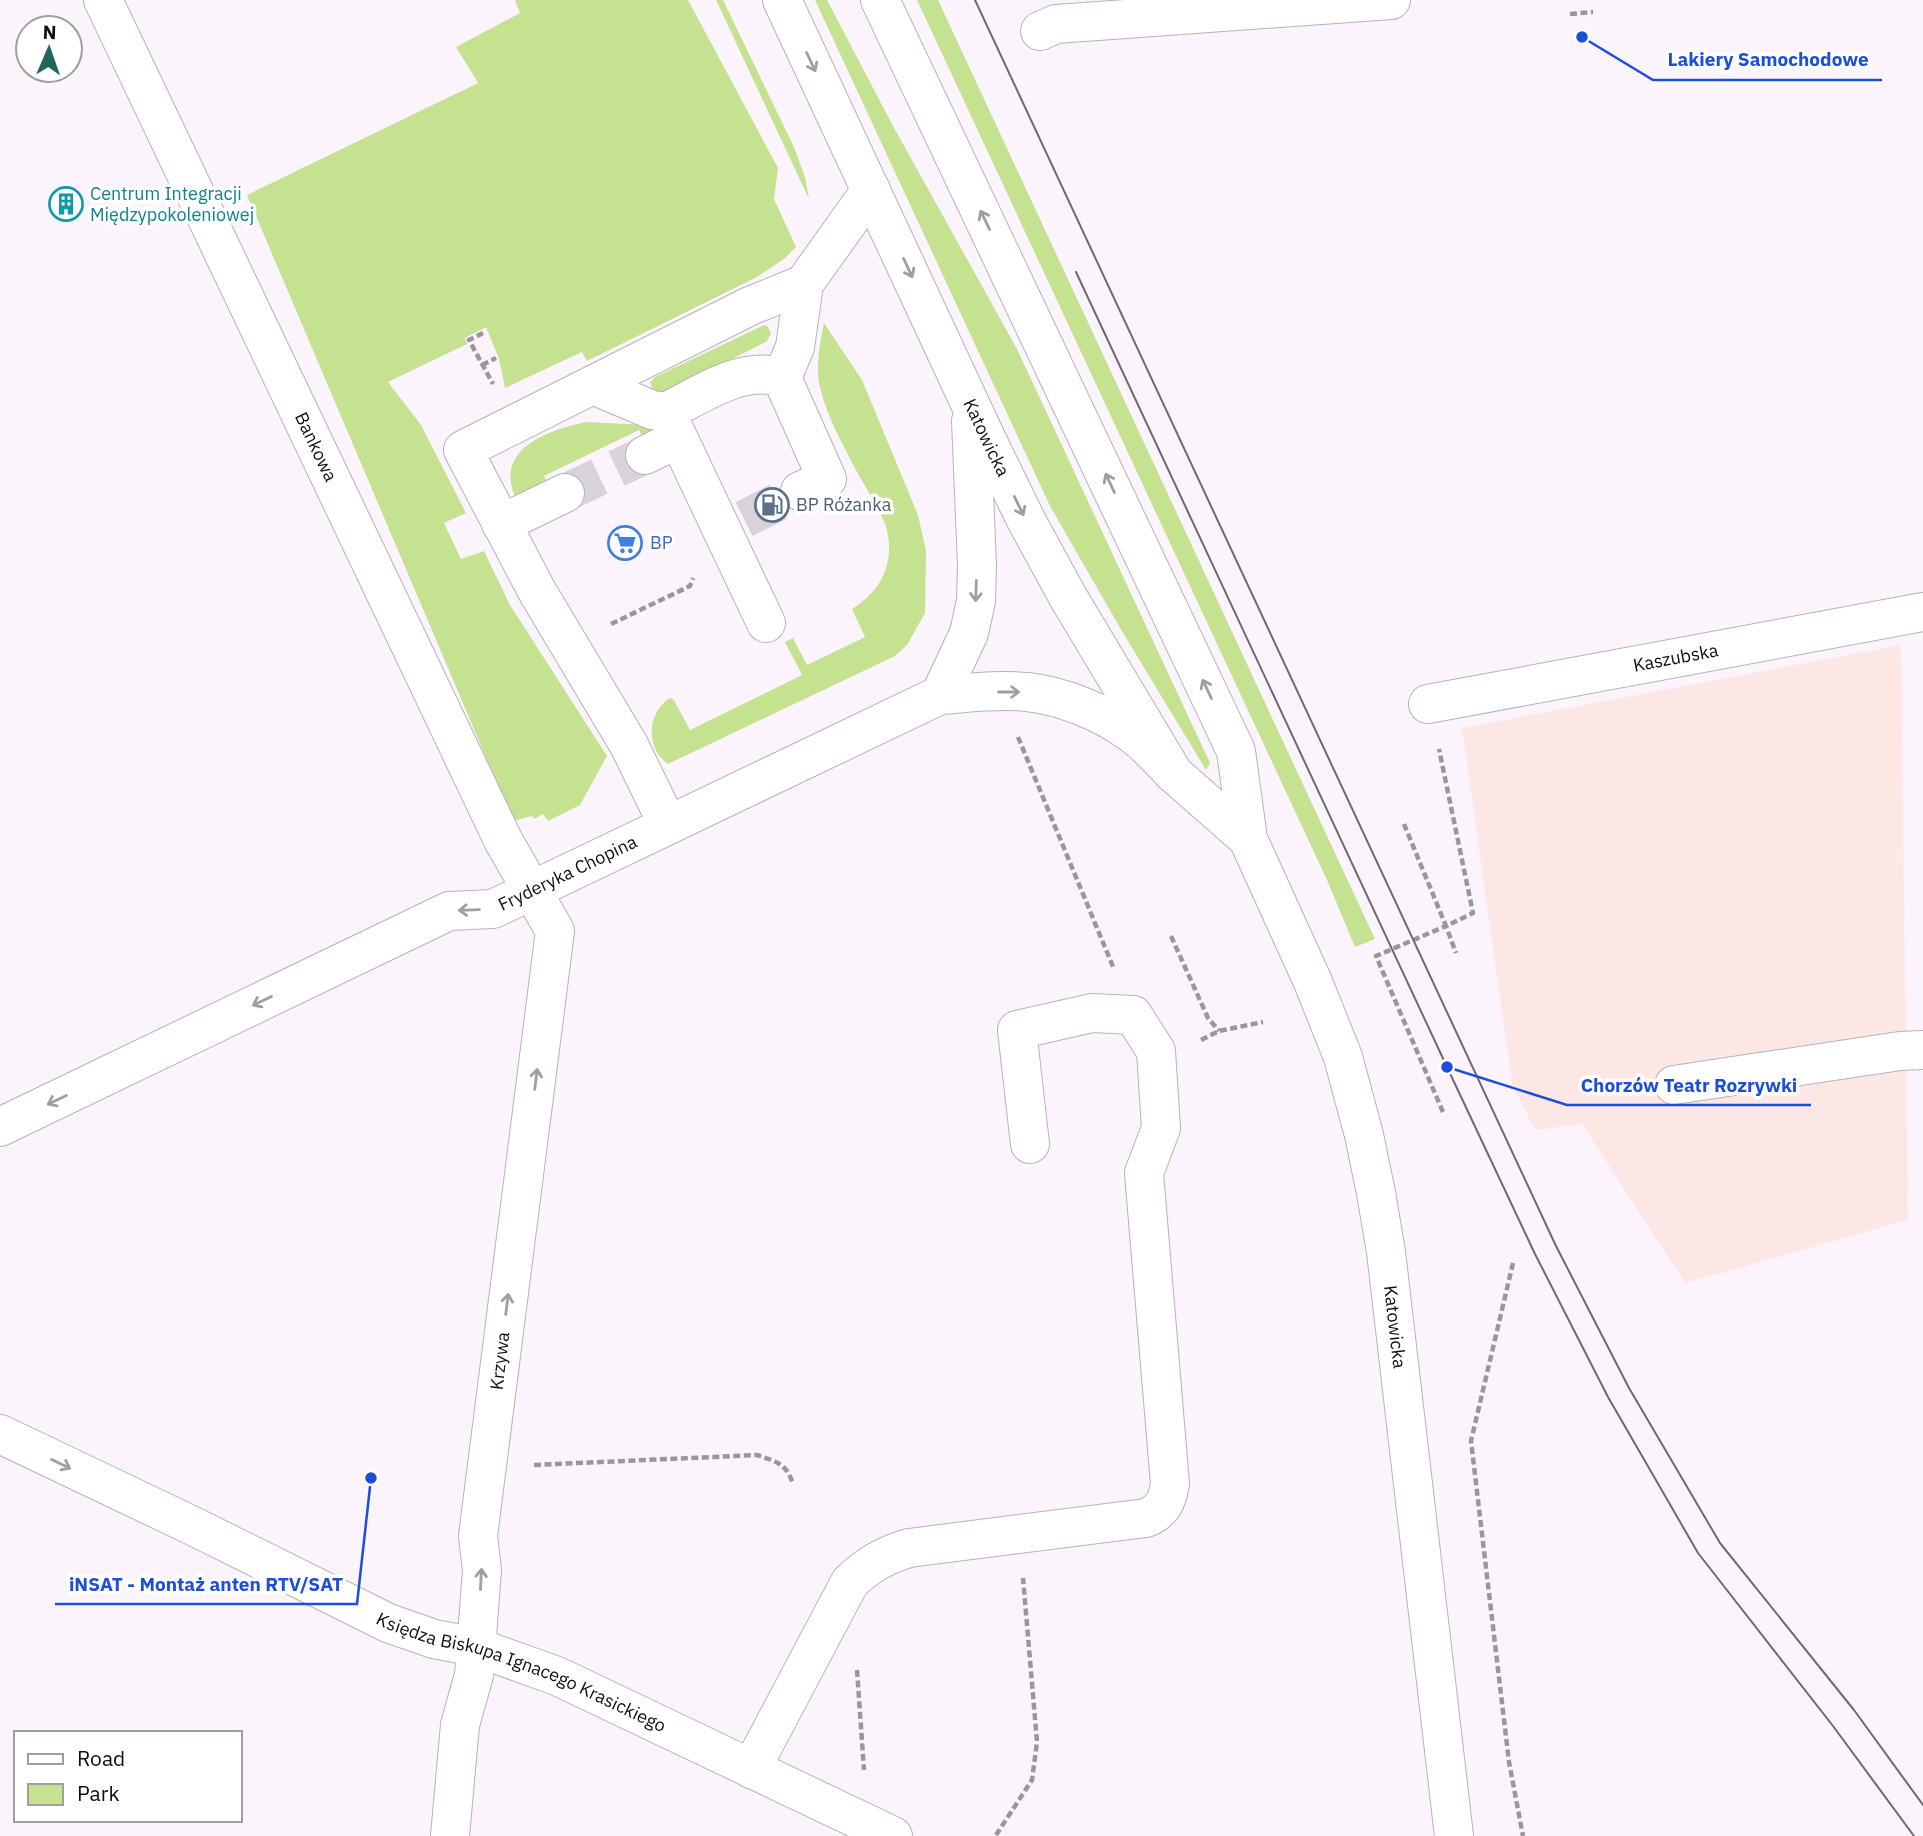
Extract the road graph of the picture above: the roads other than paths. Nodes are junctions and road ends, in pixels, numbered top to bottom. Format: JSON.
{"nodes":[{"id":1,"x":103,"y":0,"type":"edge"},
{"id":2,"x":782,"y":0,"type":"edge"},
{"id":3,"x":880,"y":0,"type":"edge"},
{"id":4,"x":1391,"y":0,"type":"edge"},
{"id":5,"x":1041,"y":31,"type":"dead end"},
{"id":6,"x":871,"y":190,"type":"junction"},
{"id":7,"x":804,"y":284,"type":"junction"},
{"id":8,"x":782,"y":377,"type":"junction"},
{"id":9,"x":593,"y":385,"type":"junction"},
{"id":10,"x":970,"y":400,"type":"junction"},
{"id":11,"x":663,"y":435,"type":"junction"},
{"id":12,"x":800,"y":491,"type":"tunnel mouth"},
{"id":13,"x":565,"y":493,"type":"tunnel mouth"},
{"id":14,"x":501,"y":524,"type":"junction"},
{"id":15,"x":1923,"y":612,"type":"edge"},
{"id":16,"x":766,"y":623,"type":"dead end"},
{"id":17,"x":940,"y":695,"type":"junction"},
{"id":18,"x":1428,"y":704,"type":"road end"},
{"id":19,"x":1174,"y":774,"type":"junction"},
{"id":20,"x":668,"y":825,"type":"junction"},
{"id":21,"x":1248,"y":839,"type":"junction"},
{"id":22,"x":533,"y":891,"type":"junction"},
{"id":23,"x":1923,"y":1050,"type":"edge"},
{"id":24,"x":1674,"y":1085,"type":"dead end"},
{"id":25,"x":0,"y":1127,"type":"edge"},
{"id":26,"x":1030,"y":1144,"type":"dead end"},
{"id":27,"x":0,"y":1434,"type":"edge"},
{"id":28,"x":476,"y":1647,"type":"junction"},
{"id":29,"x":751,"y":1769,"type":"junction"},
{"id":30,"x":450,"y":1836,"type":"edge"},
{"id":31,"x":893,"y":1836,"type":"edge"},
{"id":32,"x":1454,"y":1836,"type":"edge"}],
"edges":[{"from":1,"to":22,"type":"street","name":"Bankowa"},
{"from":2,"to":6,"type":"street","name":"Katowicka","one_way":true},
{"from":21,"to":3,"type":"street","name":"Katowicka","one_way":true},
{"from":4,"to":5,"type":"street"},
{"from":6,"to":7,"type":"street"},
{"from":6,"to":10,"type":"street","name":"Katowicka","one_way":true},
{"from":7,"to":8,"type":"street"},
{"from":7,"to":9,"type":"street"},
{"from":8,"to":11,"type":"street"},
{"from":8,"to":12,"type":"street"},
{"from":9,"to":11,"type":"street"},
{"from":9,"to":14,"type":"street"},
{"from":10,"to":17,"type":"street","one_way":true},
{"from":10,"to":19,"type":"street","name":"Katowicka","one_way":true},
{"from":11,"to":16,"type":"street"},
{"from":13,"to":14,"type":"street"},
{"from":14,"to":20,"type":"street"},
{"from":15,"to":18,"type":"street","name":"Kaszubska"},
{"from":17,"to":19,"type":"street","one_way":true},
{"from":17,"to":20,"type":"street","name":"Fryderyka Chopina"},
{"from":19,"to":21,"type":"street","name":"Katowicka"},
{"from":20,"to":22,"type":"street","name":"Fryderyka Chopina"},
{"from":21,"to":32,"type":"street","name":"Katowicka"},
{"from":22,"to":25,"type":"street","name":"Fryderyka Chopina","one_way":true},
{"from":28,"to":22,"type":"street","name":"Krzywa","one_way":true},
{"from":23,"to":24,"type":"street"},
{"from":26,"to":29,"type":"street"},
{"from":27,"to":28,"type":"street","name":"Księdza Biskupa Ignacego Krasickiego","one_way":true},
{"from":28,"to":29,"type":"street","name":"Księdza Biskupa Ignacego Krasickiego"},
{"from":28,"to":30,"type":"street","name":"Krzywa"},
{"from":29,"to":31,"type":"street","name":"Księdza Biskupa Ignacego Krasickiego"}]}
